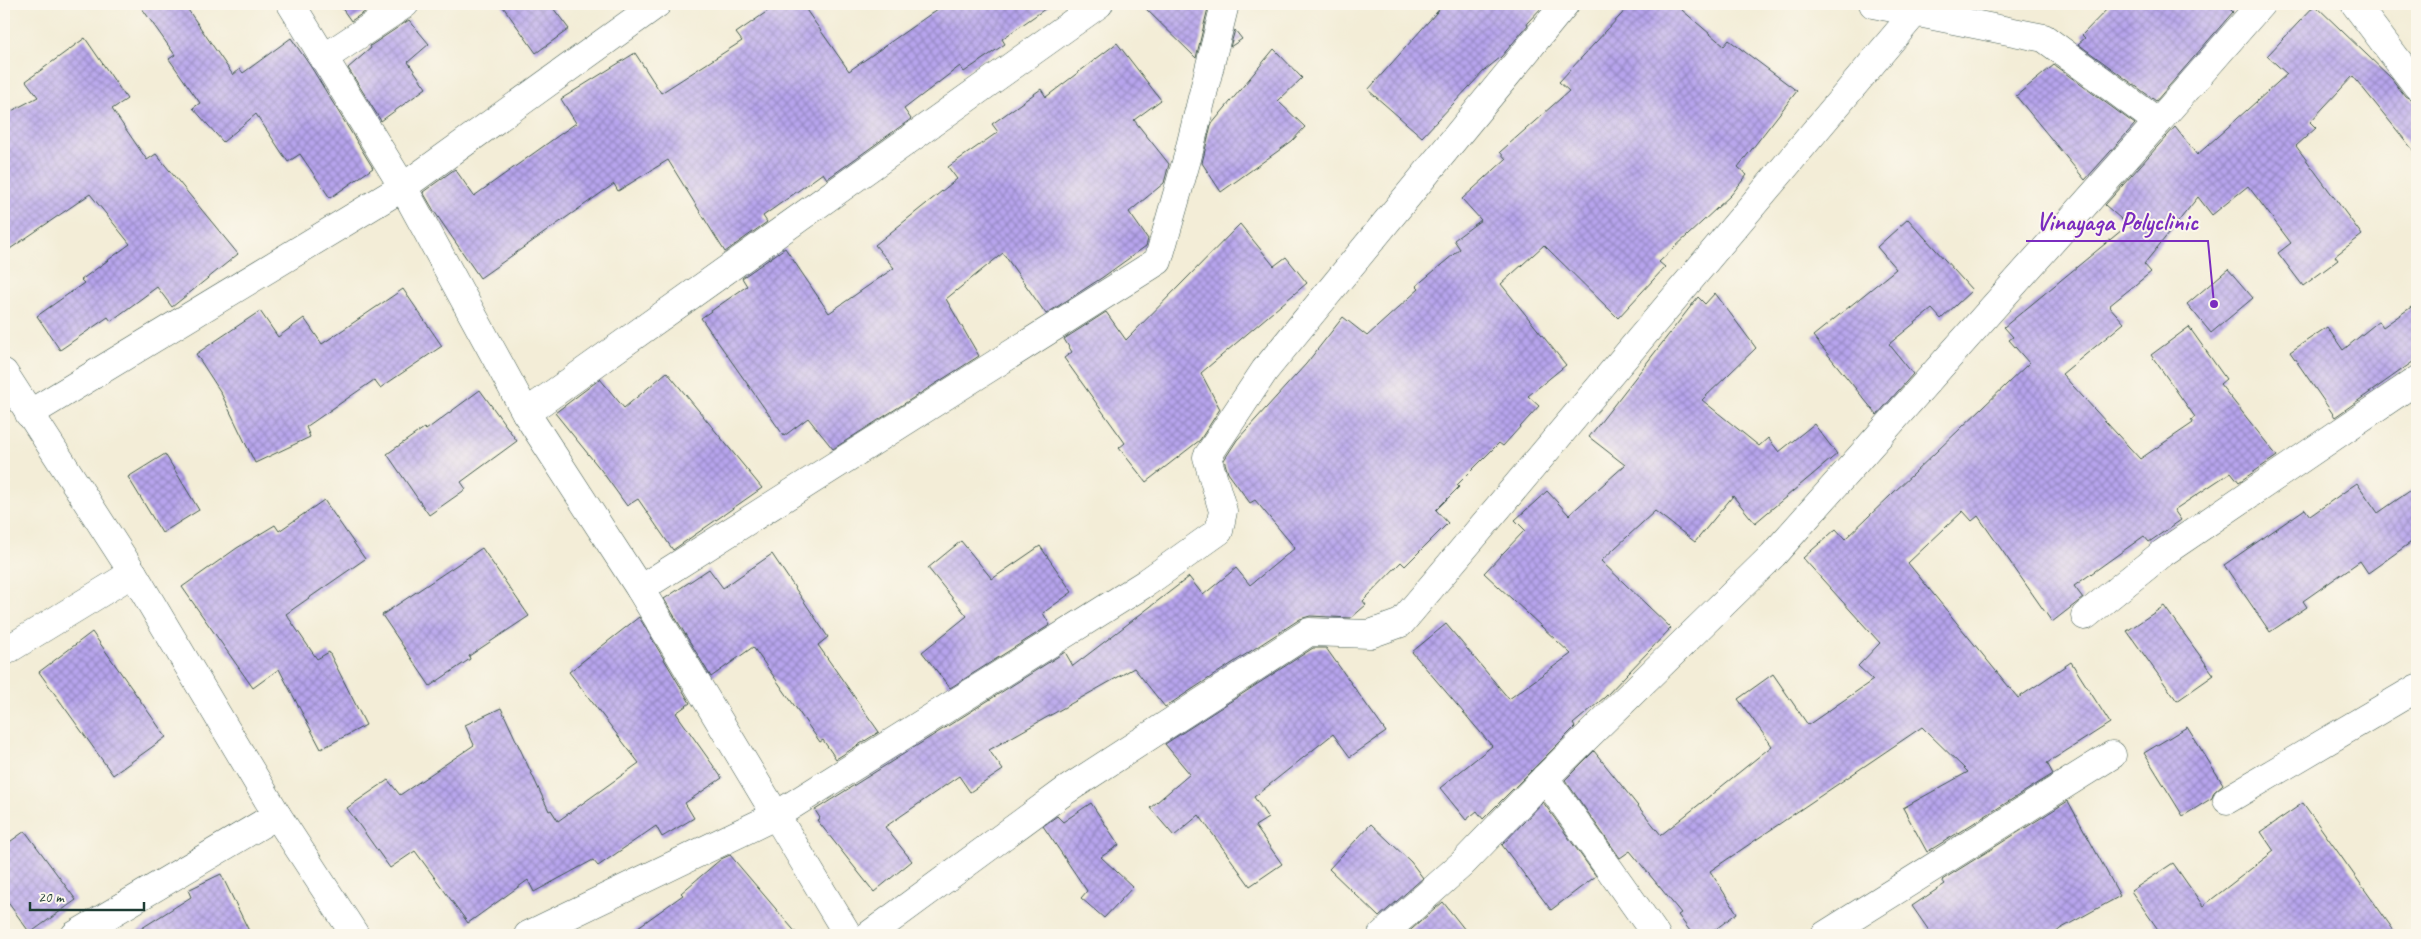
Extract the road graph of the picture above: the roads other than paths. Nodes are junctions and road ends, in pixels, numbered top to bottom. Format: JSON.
{"nodes":[{"id":1,"x":291,"y":4,"type":"edge"},
{"id":2,"x":405,"y":4,"type":"edge"},
{"id":3,"x":657,"y":4,"type":"edge"},
{"id":4,"x":1099,"y":4,"type":"edge"},
{"id":5,"x":1225,"y":4,"type":"edge"},
{"id":6,"x":1565,"y":4,"type":"edge"},
{"id":7,"x":1873,"y":4,"type":"edge"},
{"id":8,"x":2261,"y":4,"type":"edge"},
{"id":9,"x":2355,"y":4,"type":"edge"},
{"id":10,"x":1919,"y":8,"type":"edge"},
{"id":11,"x":324,"y":58,"type":"junction"},
{"id":12,"x":2417,"y":86,"type":"edge"},
{"id":13,"x":2158,"y":122,"type":"junction"},
{"id":14,"x":404,"y":187,"type":"junction"},
{"id":15,"x":4,"y":372,"type":"edge"},
{"id":16,"x":2417,"y":380,"type":"edge"},
{"id":17,"x":526,"y":413,"type":"junction"},
{"id":18,"x":29,"y":414,"type":"junction"},
{"id":19,"x":133,"y":573,"type":"junction"},
{"id":20,"x":640,"y":589,"type":"junction"},
{"id":21,"x":2085,"y":616,"type":"dead end"},
{"id":22,"x":4,"y":652,"type":"edge"},
{"id":23,"x":2417,"y":688,"type":"edge"},
{"id":24,"x":2112,"y":755,"type":"dead end"},
{"id":25,"x":1545,"y":778,"type":"junction"},
{"id":26,"x":2227,"y":800,"type":"dead end"},
{"id":27,"x":277,"y":815,"type":"junction"},
{"id":28,"x":775,"y":816,"type":"junction"},
{"id":29,"x":75,"y":935,"type":"edge"},
{"id":30,"x":355,"y":935,"type":"edge"},
{"id":31,"x":528,"y":935,"type":"edge"},
{"id":32,"x":848,"y":935,"type":"edge"},
{"id":33,"x":869,"y":935,"type":"edge"},
{"id":34,"x":1382,"y":935,"type":"edge"},
{"id":35,"x":1656,"y":935,"type":"edge"},
{"id":36,"x":1825,"y":935,"type":"edge"}],
"edges":[{"from":1,"to":11,"type":"street"},
{"from":2,"to":11,"type":"street"},
{"from":3,"to":14,"type":"street"},
{"from":4,"to":17,"type":"street"},
{"from":5,"to":20,"type":"street"},
{"from":6,"to":28,"type":"street"},
{"from":7,"to":10,"type":"street"},
{"from":8,"to":13,"type":"street"},
{"from":9,"to":12,"type":"street"},
{"from":10,"to":13,"type":"street"},
{"from":10,"to":33,"type":"street"},
{"from":11,"to":14,"type":"street"},
{"from":13,"to":25,"type":"street"},
{"from":14,"to":17,"type":"street"},
{"from":14,"to":18,"type":"street"},
{"from":15,"to":18,"type":"street"},
{"from":16,"to":21,"type":"street"},
{"from":17,"to":20,"type":"street"},
{"from":18,"to":19,"type":"street"},
{"from":19,"to":22,"type":"street"},
{"from":19,"to":27,"type":"street"},
{"from":20,"to":28,"type":"street"},
{"from":23,"to":26,"type":"street"},
{"from":24,"to":36,"type":"street"},
{"from":25,"to":34,"type":"street"},
{"from":25,"to":35,"type":"street"},
{"from":27,"to":29,"type":"street"},
{"from":27,"to":30,"type":"street"},
{"from":28,"to":31,"type":"street"},
{"from":28,"to":32,"type":"street"}]}
